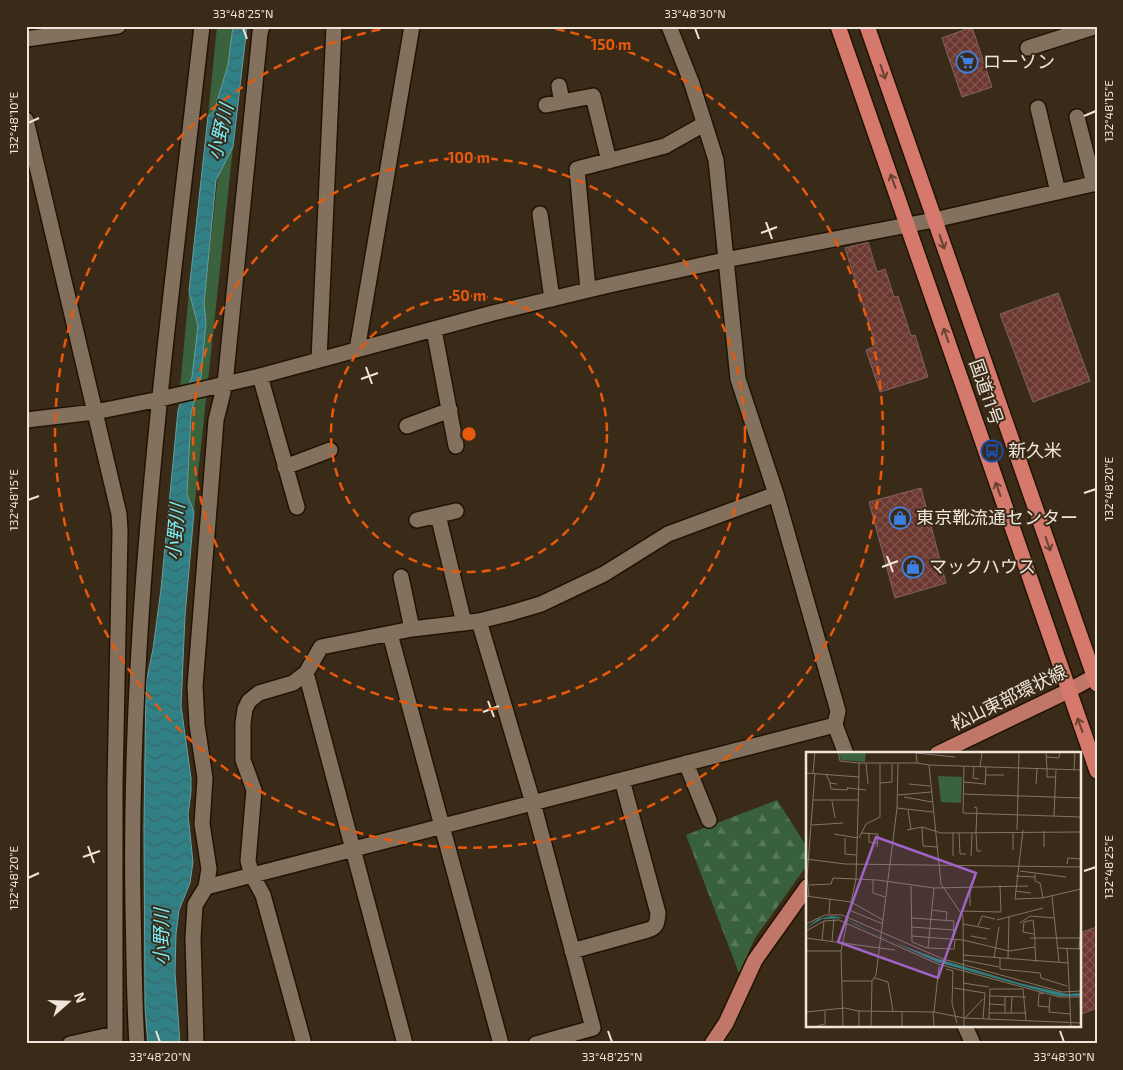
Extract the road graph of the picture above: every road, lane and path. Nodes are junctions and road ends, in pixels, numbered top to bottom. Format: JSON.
{"nodes":[{"id":1,"x":118,"y":26,"type":"edge"},
{"id":2,"x":202,"y":26,"type":"edge"},
{"id":3,"x":262,"y":26,"type":"edge"},
{"id":4,"x":334,"y":26,"type":"edge"},
{"id":5,"x":412,"y":26,"type":"edge"},
{"id":6,"x":670,"y":26,"type":"edge"},
{"id":7,"x":838,"y":26,"type":"edge"},
{"id":8,"x":867,"y":26,"type":"edge"},
{"id":9,"x":1097,"y":26,"type":"edge"},
{"id":10,"x":1062,"y":32,"type":"edge"},
{"id":11,"x":26,"y":40,"type":"edge"},
{"id":12,"x":1028,"y":48,"type":"dead end"},
{"id":13,"x":559,"y":86,"type":"dead end"},
{"id":14,"x":562,"y":102,"type":"junction"},
{"id":15,"x":546,"y":104,"type":"dead end"},
{"id":16,"x":1038,"y":108,"type":"dead end"},
{"id":17,"x":1077,"y":117,"type":"dead end"},
{"id":18,"x":26,"y":120,"type":"edge"},
{"id":19,"x":704,"y":124,"type":"junction"},
{"id":20,"x":608,"y":161,"type":"junction"},
{"id":21,"x":1095,"y":183,"type":"edge"},
{"id":22,"x":1058,"y":192,"type":"junction"},
{"id":23,"x":540,"y":214,"type":"dead end"},
{"id":24,"x":934,"y":220,"type":"junction"},
{"id":25,"x":909,"y":225,"type":"junction"},
{"id":26,"x":725,"y":260,"type":"junction"},
{"id":27,"x":588,"y":290,"type":"junction"},
{"id":28,"x":552,"y":299,"type":"junction"},
{"id":29,"x":434,"y":330,"type":"junction"},
{"id":30,"x":357,"y":350,"type":"junction"},
{"id":31,"x":319,"y":360,"type":"junction"},
{"id":32,"x":260,"y":376,"type":"junction"},
{"id":33,"x":221,"y":385,"type":"junction"},
{"id":34,"x":165,"y":398,"type":"junction"},
{"id":35,"x":450,"y":410,"type":"junction"},
{"id":36,"x":95,"y":412,"type":"junction"},
{"id":37,"x":26,"y":420,"type":"edge"},
{"id":38,"x":407,"y":426,"type":"dead end"},
{"id":39,"x":456,"y":446,"type":"dead end"},
{"id":40,"x":330,"y":450,"type":"dead end"},
{"id":41,"x":285,"y":467,"type":"junction"},
{"id":42,"x":776,"y":494,"type":"junction"},
{"id":43,"x":296,"y":507,"type":"dead end"},
{"id":44,"x":456,"y":511,"type":"dead end"},
{"id":45,"x":438,"y":515,"type":"junction"},
{"id":46,"x":417,"y":520,"type":"dead end"},
{"id":47,"x":401,"y":577,"type":"dead end"},
{"id":48,"x":479,"y":621,"type":"junction"},
{"id":49,"x":464,"y":623,"type":"junction"},
{"id":50,"x":412,"y":630,"type":"junction"},
{"id":51,"x":390,"y":634,"type":"junction"},
{"id":52,"x":306,"y":673,"type":"junction"},
{"id":53,"x":1096,"y":678,"type":"edge"},
{"id":54,"x":1068,"y":691,"type":"junction"},
{"id":55,"x":835,"y":725,"type":"junction"},
{"id":56,"x":845,"y":752,"type":"edge"},
{"id":57,"x":941,"y":752,"type":"edge"},
{"id":58,"x":686,"y":763,"type":"junction"},
{"id":59,"x":1097,"y":771,"type":"edge"},
{"id":60,"x":622,"y":780,"type":"junction"},
{"id":61,"x":532,"y":803,"type":"junction"},
{"id":62,"x":709,"y":820,"type":"dead end"},
{"id":63,"x":442,"y":826,"type":"junction"},
{"id":64,"x":353,"y":849,"type":"junction"},
{"id":65,"x":252,"y":875,"type":"junction"},
{"id":66,"x":206,"y":887,"type":"junction"},
{"id":67,"x":806,"y":888,"type":"edge"},
{"id":68,"x":572,"y":951,"type":"junction"},
{"id":69,"x":966,"y":1028,"type":"edge"},
{"id":70,"x":115,"y":1039,"type":"edge"},
{"id":71,"x":70,"y":1044,"type":"edge"},
{"id":72,"x":137,"y":1044,"type":"edge"},
{"id":73,"x":196,"y":1044,"type":"edge"},
{"id":74,"x":304,"y":1044,"type":"edge"},
{"id":75,"x":405,"y":1044,"type":"edge"},
{"id":76,"x":501,"y":1044,"type":"edge"},
{"id":77,"x":536,"y":1044,"type":"edge"},
{"id":78,"x":712,"y":1044,"type":"edge"},
{"id":79,"x":973,"y":1044,"type":"edge"}],
"edges":[{"from":1,"to":11,"type":"street"},
{"from":2,"to":34,"type":"street"},
{"from":3,"to":33,"type":"street"},
{"from":4,"to":31,"type":"street"},
{"from":5,"to":30,"type":"street"},
{"from":6,"to":19,"type":"street"},
{"from":25,"to":7,"type":"highway","name":"国道11号","one_way":true},
{"from":8,"to":24,"type":"highway","name":"国道11号","one_way":true},
{"from":9,"to":10,"type":"street"},
{"from":10,"to":12,"type":"street"},
{"from":13,"to":14,"type":"street"},
{"from":14,"to":15,"type":"street"},
{"from":14,"to":20,"type":"street"},
{"from":16,"to":22,"type":"street"},
{"from":17,"to":21,"type":"street"},
{"from":18,"to":36,"type":"street"},
{"from":19,"to":20,"type":"street"},
{"from":19,"to":26,"type":"street"},
{"from":20,"to":27,"type":"street"},
{"from":21,"to":22,"type":"street"},
{"from":22,"to":24,"type":"street"},
{"from":23,"to":28,"type":"street"},
{"from":24,"to":25,"type":"street"},
{"from":24,"to":53,"type":"highway","name":"国道11号","one_way":true},
{"from":25,"to":26,"type":"street"},
{"from":54,"to":25,"type":"highway","name":"国道11号","one_way":true},
{"from":26,"to":27,"type":"street"},
{"from":26,"to":42,"type":"street"},
{"from":27,"to":28,"type":"street"},
{"from":28,"to":29,"type":"street"},
{"from":29,"to":30,"type":"street"},
{"from":29,"to":35,"type":"street"},
{"from":30,"to":31,"type":"street"},
{"from":31,"to":32,"type":"street"},
{"from":32,"to":33,"type":"street"},
{"from":32,"to":41,"type":"street"},
{"from":33,"to":34,"type":"street"},
{"from":33,"to":66,"type":"street"},
{"from":34,"to":36,"type":"street"},
{"from":34,"to":72,"type":"street"},
{"from":35,"to":38,"type":"street"},
{"from":35,"to":39,"type":"street"},
{"from":36,"to":37,"type":"street"},
{"from":36,"to":70,"type":"street"},
{"from":40,"to":41,"type":"street"},
{"from":41,"to":43,"type":"street"},
{"from":42,"to":48,"type":"street"},
{"from":42,"to":55,"type":"street"},
{"from":44,"to":45,"type":"street"},
{"from":45,"to":46,"type":"street"},
{"from":45,"to":49,"type":"street"},
{"from":47,"to":50,"type":"street"},
{"from":48,"to":49,"type":"street"},
{"from":48,"to":61,"type":"street"},
{"from":49,"to":50,"type":"street"},
{"from":50,"to":51,"type":"street"},
{"from":51,"to":52,"type":"street"},
{"from":51,"to":63,"type":"street"},
{"from":52,"to":64,"type":"street"},
{"from":52,"to":65,"type":"street"},
{"from":53,"to":54,"type":"main road","name":"松山東部環状線"},
{"from":54,"to":57,"type":"main road","name":"松山東部環状線"},
{"from":59,"to":54,"type":"highway","name":"国道11号","one_way":true},
{"from":55,"to":56,"type":"street"},
{"from":55,"to":58,"type":"street"},
{"from":58,"to":60,"type":"street"},
{"from":58,"to":62,"type":"street"},
{"from":60,"to":61,"type":"street"},
{"from":60,"to":68,"type":"street"},
{"from":61,"to":63,"type":"street"},
{"from":61,"to":68,"type":"street"},
{"from":63,"to":64,"type":"street"},
{"from":63,"to":76,"type":"street"},
{"from":64,"to":65,"type":"street"},
{"from":64,"to":75,"type":"street"},
{"from":65,"to":66,"type":"street"},
{"from":65,"to":74,"type":"street"},
{"from":66,"to":73,"type":"street"},
{"from":67,"to":78,"type":"main road"},
{"from":68,"to":77,"type":"street"},
{"from":69,"to":79,"type":"street"},
{"from":70,"to":71,"type":"street"}]}
